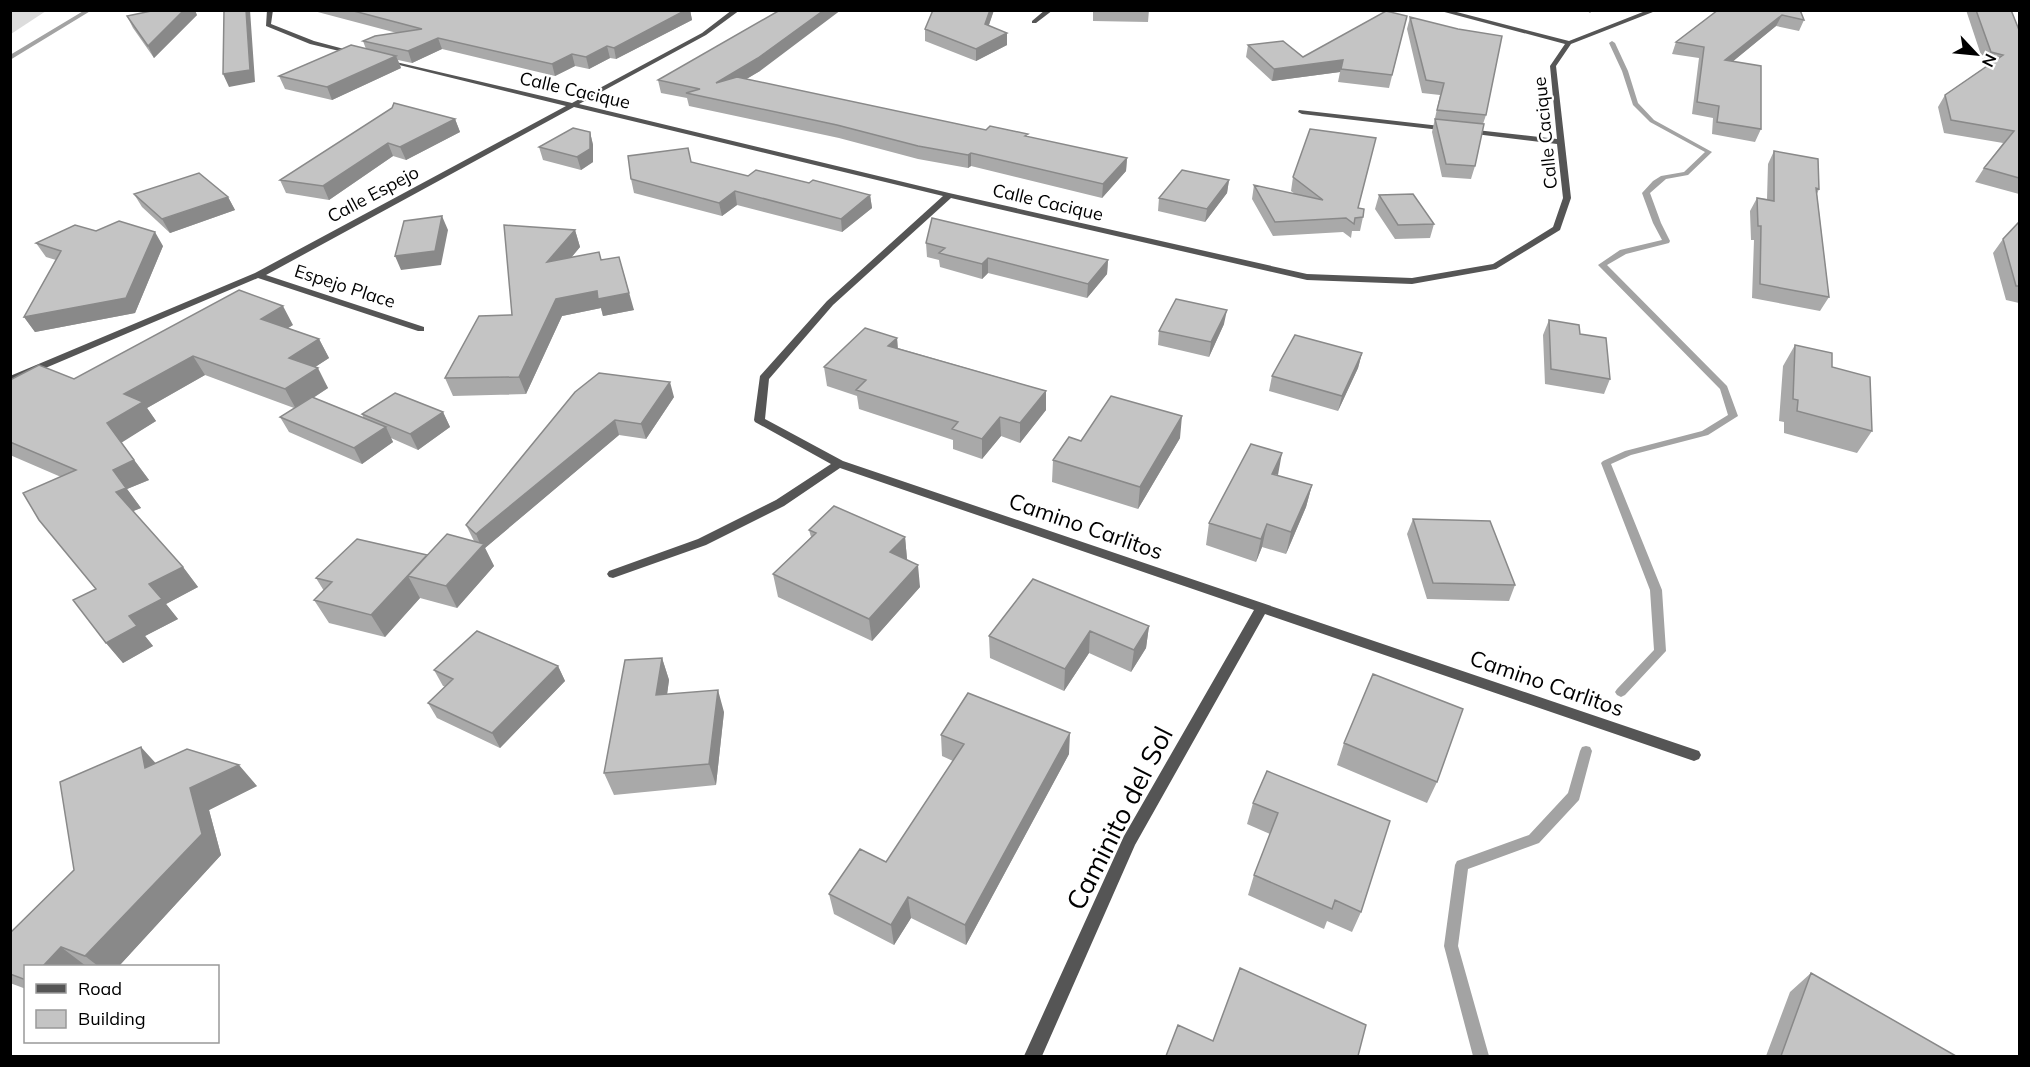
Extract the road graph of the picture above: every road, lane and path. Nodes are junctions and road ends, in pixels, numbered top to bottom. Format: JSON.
{"nodes":[{"id":1,"x":270,"y":10,"type":"edge"},
{"id":2,"x":737,"y":10,"type":"edge"},
{"id":3,"x":1050,"y":10,"type":"edge"},
{"id":4,"x":1440,"y":10,"type":"edge"},
{"id":5,"x":1655,"y":10,"type":"edge"},
{"id":6,"x":1034,"y":22,"type":"dead end"},
{"id":7,"x":1569,"y":43,"type":"junction"},
{"id":8,"x":368,"y":56,"type":"edge"},
{"id":9,"x":380,"y":59,"type":"edge"},
{"id":10,"x":573,"y":105,"type":"junction"},
{"id":11,"x":1302,"y":111,"type":"dead end"},
{"id":12,"x":1561,"y":142,"type":"junction"},
{"id":13,"x":949,"y":195,"type":"junction"},
{"id":14,"x":258,"y":275,"type":"junction"},
{"id":15,"x":421,"y":329,"type":"dead end"},
{"id":16,"x":10,"y":380,"type":"edge"},
{"id":17,"x":839,"y":464,"type":"junction"},
{"id":18,"x":613,"y":574,"type":"dead end"},
{"id":19,"x":1262,"y":608,"type":"junction"},
{"id":20,"x":1694,"y":755,"type":"dead end"},
{"id":21,"x":1033,"y":1056,"type":"edge"}],
"edges":[{"from":1,"to":8,"type":"street"},
{"from":2,"to":10,"type":"street","name":"Calle Espejo"},
{"from":3,"to":6,"type":"street"},
{"from":4,"to":7,"type":"street"},
{"from":5,"to":7,"type":"street"},
{"from":7,"to":12,"type":"street","name":"Calle Cacique"},
{"from":9,"to":10,"type":"street","name":"Calle Cacique"},
{"from":10,"to":13,"type":"street","name":"Calle Cacique"},
{"from":10,"to":14,"type":"street","name":"Calle Espejo"},
{"from":11,"to":12,"type":"street"},
{"from":12,"to":13,"type":"street","name":"Calle Cacique"},
{"from":13,"to":17,"type":"street","name":"Camino Carlitos"},
{"from":14,"to":15,"type":"street","name":"Espejo Place"},
{"from":14,"to":16,"type":"street","name":"Calle Espejo"},
{"from":17,"to":18,"type":"street"},
{"from":17,"to":19,"type":"street","name":"Camino Carlitos"},
{"from":19,"to":20,"type":"street","name":"Camino Carlitos"},
{"from":19,"to":21,"type":"street","name":"Caminito del Sol"}]}
